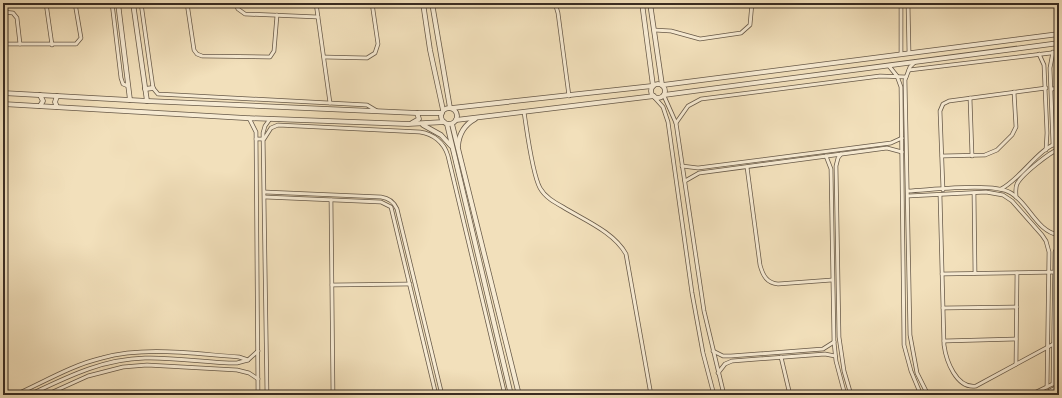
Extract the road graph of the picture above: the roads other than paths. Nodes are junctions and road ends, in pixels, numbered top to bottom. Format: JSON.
{"nodes":[{"id":1,"x":46,"y":3,"type":"edge"},
{"id":2,"x":75,"y":3,"type":"edge"},
{"id":3,"x":112,"y":3,"type":"edge"},
{"id":4,"x":118,"y":3,"type":"edge"},
{"id":5,"x":133,"y":3,"type":"edge"},
{"id":6,"x":141,"y":3,"type":"edge"},
{"id":7,"x":187,"y":3,"type":"edge"},
{"id":8,"x":234,"y":3,"type":"edge"},
{"id":9,"x":316,"y":3,"type":"edge"},
{"id":10,"x":372,"y":3,"type":"edge"},
{"id":11,"x":423,"y":3,"type":"edge"},
{"id":12,"x":432,"y":3,"type":"edge"},
{"id":13,"x":555,"y":3,"type":"edge"},
{"id":14,"x":642,"y":3,"type":"edge"},
{"id":15,"x":650,"y":3,"type":"edge"},
{"id":16,"x":752,"y":3,"type":"edge"},
{"id":17,"x":901,"y":3,"type":"edge"},
{"id":18,"x":908,"y":3,"type":"edge"},
{"id":19,"x":3,"y":12,"type":"edge"},
{"id":20,"x":277,"y":15,"type":"junction"},
{"id":21,"x":318,"y":17,"type":"junction"},
{"id":22,"x":654,"y":30,"type":"junction"},
{"id":23,"x":1059,"y":34,"type":"edge"},
{"id":24,"x":1059,"y":43,"type":"edge"},
{"id":25,"x":3,"y":44,"type":"edge"},
{"id":26,"x":20,"y":44,"type":"junction"},
{"id":27,"x":52,"y":45,"type":"junction"},
{"id":28,"x":439,"y":49,"type":"junction"},
{"id":29,"x":430,"y":50,"type":"junction"},
{"id":30,"x":1053,"y":52,"type":"junction"},
{"id":31,"x":1059,"y":52,"type":"edge"},
{"id":32,"x":909,"y":53,"type":"junction"},
{"id":33,"x":901,"y":54,"type":"junction"},
{"id":34,"x":1039,"y":54,"type":"junction"},
{"id":35,"x":324,"y":57,"type":"junction"},
{"id":36,"x":659,"y":59,"type":"junction"},
{"id":37,"x":650,"y":60,"type":"junction"},
{"id":38,"x":915,"y":62,"type":"junction"},
{"id":39,"x":1044,"y":62,"type":"junction"},
{"id":40,"x":1050,"y":62,"type":"junction"},
{"id":41,"x":889,"y":66,"type":"junction"},
{"id":42,"x":909,"y":70,"type":"junction"},
{"id":43,"x":897,"y":76,"type":"junction"},
{"id":44,"x":906,"y":77,"type":"junction"},
{"id":45,"x":662,"y":85,"type":"junction"},
{"id":46,"x":128,"y":86,"type":"junction"},
{"id":47,"x":653,"y":86,"type":"junction"},
{"id":48,"x":145,"y":88,"type":"junction"},
{"id":49,"x":153,"y":88,"type":"junction"},
{"id":50,"x":1046,"y":88,"type":"junction"},
{"id":51,"x":1059,"y":88,"type":"edge"},
{"id":52,"x":1052,"y":89,"type":"junction"},
{"id":53,"x":1014,"y":92,"type":"junction"},
{"id":54,"x":3,"y":93,"type":"edge"},
{"id":55,"x":40,"y":95,"type":"junction"},
{"id":56,"x":664,"y":95,"type":"junction"},
{"id":57,"x":57,"y":96,"type":"junction"},
{"id":58,"x":569,"y":96,"type":"junction"},
{"id":59,"x":654,"y":96,"type":"junction"},
{"id":60,"x":970,"y":98,"type":"junction"},
{"id":61,"x":130,"y":100,"type":"junction"},
{"id":62,"x":147,"y":101,"type":"junction"},
{"id":63,"x":330,"y":103,"type":"junction"},
{"id":64,"x":3,"y":104,"type":"edge"},
{"id":65,"x":40,"y":106,"type":"junction"},
{"id":66,"x":57,"y":108,"type":"junction"},
{"id":67,"x":451,"y":108,"type":"junction"},
{"id":68,"x":442,"y":111,"type":"junction"},
{"id":69,"x":377,"y":112,"type":"junction"},
{"id":70,"x":524,"y":112,"type":"junction"},
{"id":71,"x":417,"y":113,"type":"junction"},
{"id":72,"x":1047,"y":117,"type":"junction"},
{"id":73,"x":1052,"y":117,"type":"junction"},
{"id":74,"x":249,"y":118,"type":"junction"},
{"id":75,"x":271,"y":118,"type":"junction"},
{"id":76,"x":478,"y":118,"type":"junction"},
{"id":77,"x":456,"y":120,"type":"junction"},
{"id":78,"x":445,"y":123,"type":"junction"},
{"id":79,"x":676,"y":123,"type":"junction"},
{"id":80,"x":408,"y":124,"type":"junction"},
{"id":81,"x":421,"y":124,"type":"junction"},
{"id":82,"x":452,"y":124,"type":"junction"},
{"id":83,"x":902,"y":138,"type":"junction"},
{"id":84,"x":256,"y":139,"type":"junction"},
{"id":85,"x":264,"y":139,"type":"junction"},
{"id":86,"x":887,"y":143,"type":"junction"},
{"id":87,"x":1059,"y":143,"type":"edge"},
{"id":88,"x":1053,"y":144,"type":"junction"},
{"id":89,"x":452,"y":148,"type":"junction"},
{"id":90,"x":887,"y":148,"type":"junction"},
{"id":91,"x":1059,"y":149,"type":"edge"},
{"id":92,"x":458,"y":150,"type":"junction"},
{"id":93,"x":1046,"y":150,"type":"junction"},
{"id":94,"x":902,"y":152,"type":"junction"},
{"id":95,"x":841,"y":154,"type":"junction"},
{"id":96,"x":826,"y":156,"type":"junction"},
{"id":97,"x":942,"y":156,"type":"junction"},
{"id":98,"x":972,"y":156,"type":"junction"},
{"id":99,"x":682,"y":166,"type":"junction"},
{"id":100,"x":747,"y":167,"type":"junction"},
{"id":101,"x":698,"y":168,"type":"junction"},
{"id":102,"x":831,"y":169,"type":"junction"},
{"id":103,"x":836,"y":169,"type":"junction"},
{"id":104,"x":699,"y":173,"type":"junction"},
{"id":105,"x":466,"y":181,"type":"junction"},
{"id":106,"x":685,"y":181,"type":"junction"},
{"id":107,"x":460,"y":182,"type":"junction"},
{"id":108,"x":1000,"y":189,"type":"junction"},
{"id":109,"x":943,"y":190,"type":"junction"},
{"id":110,"x":908,"y":191,"type":"junction"},
{"id":111,"x":265,"y":192,"type":"junction"},
{"id":112,"x":974,"y":193,"type":"junction"},
{"id":113,"x":940,"y":195,"type":"junction"},
{"id":114,"x":908,"y":196,"type":"junction"},
{"id":115,"x":265,"y":197,"type":"junction"},
{"id":116,"x":1016,"y":197,"type":"junction"},
{"id":117,"x":332,"y":200,"type":"junction"},
{"id":118,"x":1059,"y":235,"type":"edge"},
{"id":119,"x":1059,"y":244,"type":"edge"},
{"id":120,"x":903,"y":245,"type":"junction"},
{"id":121,"x":909,"y":245,"type":"junction"},
{"id":122,"x":1049,"y":272,"type":"junction"},
{"id":123,"x":1054,"y":272,"type":"junction"},
{"id":124,"x":1059,"y":272,"type":"edge"},
{"id":125,"x":975,"y":273,"type":"junction"},
{"id":126,"x":1017,"y":273,"type":"junction"},
{"id":127,"x":942,"y":274,"type":"junction"},
{"id":128,"x":832,"y":280,"type":"junction"},
{"id":129,"x":410,"y":284,"type":"junction"},
{"id":130,"x":332,"y":285,"type":"junction"},
{"id":131,"x":257,"y":307,"type":"junction"},
{"id":132,"x":266,"y":307,"type":"junction"},
{"id":133,"x":1017,"y":307,"type":"junction"},
{"id":134,"x":943,"y":308,"type":"junction"},
{"id":135,"x":1016,"y":339,"type":"junction"},
{"id":136,"x":944,"y":341,"type":"junction"},
{"id":137,"x":1059,"y":341,"type":"edge"},
{"id":138,"x":834,"y":342,"type":"junction"},
{"id":139,"x":1053,"y":343,"type":"junction"},
{"id":140,"x":1048,"y":346,"type":"junction"},
{"id":141,"x":818,"y":349,"type":"junction"},
{"id":142,"x":258,"y":351,"type":"junction"},
{"id":143,"x":712,"y":351,"type":"junction"},
{"id":144,"x":818,"y":354,"type":"junction"},
{"id":145,"x":735,"y":356,"type":"junction"},
{"id":146,"x":835,"y":356,"type":"junction"},
{"id":147,"x":782,"y":357,"type":"junction"},
{"id":148,"x":248,"y":360,"type":"junction"},
{"id":149,"x":736,"y":360,"type":"junction"},
{"id":150,"x":237,"y":363,"type":"junction"},
{"id":151,"x":1016,"y":364,"type":"junction"},
{"id":152,"x":237,"y":370,"type":"junction"},
{"id":153,"x":718,"y":373,"type":"junction"},
{"id":154,"x":258,"y":379,"type":"junction"},
{"id":155,"x":1059,"y":381,"type":"edge"},
{"id":156,"x":1053,"y":384,"type":"junction"},
{"id":157,"x":1059,"y":386,"type":"edge"},
{"id":158,"x":440,"y":387,"type":"junction"},
{"id":159,"x":924,"y":387,"type":"junction"},
{"id":160,"x":1047,"y":387,"type":"junction"},
{"id":161,"x":435,"y":389,"type":"junction"},
{"id":162,"x":918,"y":389,"type":"junction"},
{"id":163,"x":15,"y":395,"type":"edge"},
{"id":164,"x":29,"y":395,"type":"edge"},
{"id":165,"x":46,"y":395,"type":"edge"},
{"id":166,"x":258,"y":395,"type":"edge"},
{"id":167,"x":267,"y":395,"type":"edge"},
{"id":168,"x":333,"y":395,"type":"edge"},
{"id":169,"x":436,"y":395,"type":"edge"},
{"id":170,"x":442,"y":395,"type":"edge"},
{"id":171,"x":505,"y":395,"type":"edge"},
{"id":172,"x":511,"y":395,"type":"edge"},
{"id":173,"x":519,"y":395,"type":"edge"},
{"id":174,"x":650,"y":395,"type":"edge"},
{"id":175,"x":714,"y":395,"type":"edge"},
{"id":176,"x":724,"y":395,"type":"edge"},
{"id":177,"x":790,"y":395,"type":"edge"},
{"id":178,"x":845,"y":395,"type":"edge"},
{"id":179,"x":851,"y":395,"type":"edge"},
{"id":180,"x":921,"y":395,"type":"edge"},
{"id":181,"x":928,"y":395,"type":"edge"},
{"id":182,"x":1030,"y":395,"type":"edge"},
{"id":183,"x":1042,"y":395,"type":"edge"}],
"edges":[{"from":1,"to":27,"type":"street"},
{"from":2,"to":27,"type":"street"},
{"from":3,"to":46,"type":"street"},
{"from":4,"to":46,"type":"street"},
{"from":5,"to":48,"type":"street"},
{"from":6,"to":49,"type":"street"},
{"from":7,"to":20,"type":"street"},
{"from":8,"to":20,"type":"street"},
{"from":9,"to":21,"type":"street"},
{"from":10,"to":35,"type":"street"},
{"from":11,"to":29,"type":"street"},
{"from":12,"to":28,"type":"street"},
{"from":13,"to":58,"type":"street"},
{"from":14,"to":37,"type":"street"},
{"from":15,"to":22,"type":"street"},
{"from":16,"to":22,"type":"street"},
{"from":17,"to":33,"type":"street"},
{"from":18,"to":32,"type":"street"},
{"from":19,"to":26,"type":"street"},
{"from":20,"to":21,"type":"street"},
{"from":21,"to":35,"type":"street"},
{"from":22,"to":36,"type":"street"},
{"from":23,"to":32,"type":"street"},
{"from":24,"to":38,"type":"street"},
{"from":25,"to":26,"type":"street"},
{"from":26,"to":27,"type":"street"},
{"from":28,"to":29,"type":"street"},
{"from":28,"to":67,"type":"street"},
{"from":29,"to":68,"type":"street"},
{"from":30,"to":31,"type":"street"},
{"from":30,"to":34,"type":"street"},
{"from":30,"to":40,"type":"street"},
{"from":32,"to":33,"type":"street"},
{"from":33,"to":45,"type":"street"},
{"from":34,"to":39,"type":"street"},
{"from":34,"to":42,"type":"street"},
{"from":35,"to":63,"type":"street"},
{"from":36,"to":37,"type":"street"},
{"from":36,"to":45,"type":"street"},
{"from":37,"to":47,"type":"street"},
{"from":38,"to":41,"type":"street"},
{"from":38,"to":42,"type":"street"},
{"from":39,"to":40,"type":"street"},
{"from":39,"to":50,"type":"street"},
{"from":40,"to":52,"type":"street"},
{"from":41,"to":43,"type":"street"},
{"from":41,"to":56,"type":"street"},
{"from":42,"to":44,"type":"street"},
{"from":43,"to":44,"type":"street"},
{"from":43,"to":79,"type":"street"},
{"from":43,"to":83,"type":"street"},
{"from":44,"to":110,"type":"street"},
{"from":45,"to":47,"type":"street"},
{"from":45,"to":56,"type":"street"},
{"from":46,"to":61,"type":"street"},
{"from":47,"to":58,"type":"street"},
{"from":47,"to":59,"type":"street"},
{"from":48,"to":49,"type":"street"},
{"from":48,"to":62,"type":"street"},
{"from":49,"to":63,"type":"street"},
{"from":50,"to":53,"type":"street"},
{"from":50,"to":72,"type":"street"},
{"from":51,"to":52,"type":"street"},
{"from":52,"to":73,"type":"street"},
{"from":53,"to":60,"type":"street"},
{"from":53,"to":98,"type":"street"},
{"from":54,"to":55,"type":"street"},
{"from":55,"to":57,"type":"street"},
{"from":55,"to":65,"type":"street"},
{"from":56,"to":59,"type":"street"},
{"from":56,"to":79,"type":"street"},
{"from":57,"to":61,"type":"street"},
{"from":57,"to":66,"type":"street"},
{"from":58,"to":67,"type":"street"},
{"from":59,"to":70,"type":"street"},
{"from":59,"to":175,"type":"street"},
{"from":60,"to":97,"type":"street"},
{"from":60,"to":98,"type":"street"},
{"from":61,"to":62,"type":"street"},
{"from":62,"to":69,"type":"street"},
{"from":63,"to":69,"type":"street"},
{"from":64,"to":65,"type":"street"},
{"from":65,"to":66,"type":"street"},
{"from":66,"to":74,"type":"street"},
{"from":67,"to":68,"type":"street"},
{"from":67,"to":77,"type":"street"},
{"from":68,"to":71,"type":"street"},
{"from":68,"to":78,"type":"street"},
{"from":69,"to":71,"type":"street"},
{"from":70,"to":76,"type":"street"},
{"from":70,"to":174,"type":"street"},
{"from":71,"to":80,"type":"street"},
{"from":72,"to":73,"type":"street"},
{"from":72,"to":93,"type":"street"},
{"from":73,"to":88,"type":"street"},
{"from":74,"to":75,"type":"street"},
{"from":74,"to":84,"type":"street"},
{"from":75,"to":80,"type":"street"},
{"from":75,"to":85,"type":"street"},
{"from":76,"to":77,"type":"street"},
{"from":76,"to":92,"type":"street"},
{"from":77,"to":82,"type":"street"},
{"from":78,"to":81,"type":"street"},
{"from":78,"to":82,"type":"street"},
{"from":78,"to":89,"type":"street"},
{"from":79,"to":99,"type":"street"},
{"from":80,"to":81,"type":"street"},
{"from":81,"to":89,"type":"street"},
{"from":82,"to":92,"type":"street"},
{"from":83,"to":86,"type":"street"},
{"from":83,"to":94,"type":"street"},
{"from":84,"to":85,"type":"street"},
{"from":84,"to":131,"type":"street"},
{"from":85,"to":111,"type":"street"},
{"from":85,"to":171,"type":"street"},
{"from":86,"to":90,"type":"street"},
{"from":86,"to":101,"type":"street"},
{"from":87,"to":88,"type":"street"},
{"from":88,"to":93,"type":"street"},
{"from":89,"to":107,"type":"street"},
{"from":90,"to":94,"type":"street"},
{"from":90,"to":95,"type":"street"},
{"from":91,"to":116,"type":"street"},
{"from":92,"to":105,"type":"street"},
{"from":93,"to":108,"type":"street"},
{"from":94,"to":120,"type":"street"},
{"from":95,"to":96,"type":"street"},
{"from":95,"to":103,"type":"street"},
{"from":96,"to":100,"type":"street"},
{"from":96,"to":102,"type":"street"},
{"from":97,"to":98,"type":"street"},
{"from":97,"to":109,"type":"street"},
{"from":99,"to":101,"type":"street"},
{"from":99,"to":106,"type":"street"},
{"from":100,"to":104,"type":"street"},
{"from":100,"to":128,"type":"street"},
{"from":101,"to":104,"type":"street"},
{"from":102,"to":103,"type":"street"},
{"from":102,"to":128,"type":"street"},
{"from":103,"to":179,"type":"street"},
{"from":104,"to":106,"type":"street"},
{"from":105,"to":107,"type":"street"},
{"from":105,"to":173,"type":"street"},
{"from":106,"to":143,"type":"street"},
{"from":107,"to":172,"type":"street"},
{"from":108,"to":109,"type":"street"},
{"from":108,"to":116,"type":"street"},
{"from":109,"to":110,"type":"street"},
{"from":110,"to":114,"type":"street"},
{"from":111,"to":115,"type":"street"},
{"from":111,"to":158,"type":"street"},
{"from":112,"to":113,"type":"street"},
{"from":112,"to":122,"type":"street"},
{"from":112,"to":125,"type":"street"},
{"from":113,"to":114,"type":"street"},
{"from":113,"to":127,"type":"street"},
{"from":114,"to":121,"type":"street"},
{"from":115,"to":117,"type":"street"},
{"from":115,"to":132,"type":"street"},
{"from":116,"to":118,"type":"street"},
{"from":117,"to":129,"type":"street"},
{"from":117,"to":130,"type":"street"},
{"from":119,"to":123,"type":"street"},
{"from":120,"to":121,"type":"street"},
{"from":120,"to":162,"type":"street"},
{"from":121,"to":159,"type":"street"},
{"from":122,"to":123,"type":"street"},
{"from":122,"to":126,"type":"street"},
{"from":122,"to":140,"type":"street"},
{"from":123,"to":124,"type":"street"},
{"from":123,"to":139,"type":"street"},
{"from":125,"to":126,"type":"street"},
{"from":125,"to":127,"type":"street"},
{"from":126,"to":133,"type":"street"},
{"from":127,"to":134,"type":"street"},
{"from":128,"to":138,"type":"street"},
{"from":129,"to":130,"type":"street"},
{"from":129,"to":161,"type":"street"},
{"from":130,"to":168,"type":"street"},
{"from":131,"to":132,"type":"street"},
{"from":131,"to":142,"type":"street"},
{"from":132,"to":167,"type":"street"},
{"from":133,"to":134,"type":"street"},
{"from":133,"to":135,"type":"street"},
{"from":134,"to":136,"type":"street"},
{"from":135,"to":136,"type":"street"},
{"from":135,"to":151,"type":"street"},
{"from":136,"to":151,"type":"street"},
{"from":137,"to":139,"type":"street"},
{"from":138,"to":141,"type":"street"},
{"from":138,"to":146,"type":"street"},
{"from":139,"to":140,"type":"street"},
{"from":139,"to":156,"type":"street"},
{"from":140,"to":151,"type":"street"},
{"from":140,"to":160,"type":"street"},
{"from":141,"to":144,"type":"street"},
{"from":141,"to":145,"type":"street"},
{"from":142,"to":148,"type":"street"},
{"from":142,"to":154,"type":"street"},
{"from":143,"to":145,"type":"street"},
{"from":143,"to":153,"type":"street"},
{"from":144,"to":146,"type":"street"},
{"from":144,"to":147,"type":"street"},
{"from":145,"to":149,"type":"street"},
{"from":146,"to":178,"type":"street"},
{"from":147,"to":149,"type":"street"},
{"from":147,"to":177,"type":"street"},
{"from":148,"to":150,"type":"street"},
{"from":148,"to":163,"type":"street"},
{"from":149,"to":153,"type":"street"},
{"from":150,"to":152,"type":"street"},
{"from":150,"to":164,"type":"street"},
{"from":152,"to":154,"type":"street"},
{"from":152,"to":165,"type":"street"},
{"from":153,"to":176,"type":"street"},
{"from":154,"to":166,"type":"street"},
{"from":155,"to":156,"type":"street"},
{"from":156,"to":160,"type":"street"},
{"from":157,"to":183,"type":"street"},
{"from":158,"to":161,"type":"street"},
{"from":158,"to":170,"type":"street"},
{"from":159,"to":162,"type":"street"},
{"from":159,"to":181,"type":"street"},
{"from":160,"to":182,"type":"street"},
{"from":161,"to":169,"type":"street"},
{"from":162,"to":180,"type":"street"}]}
